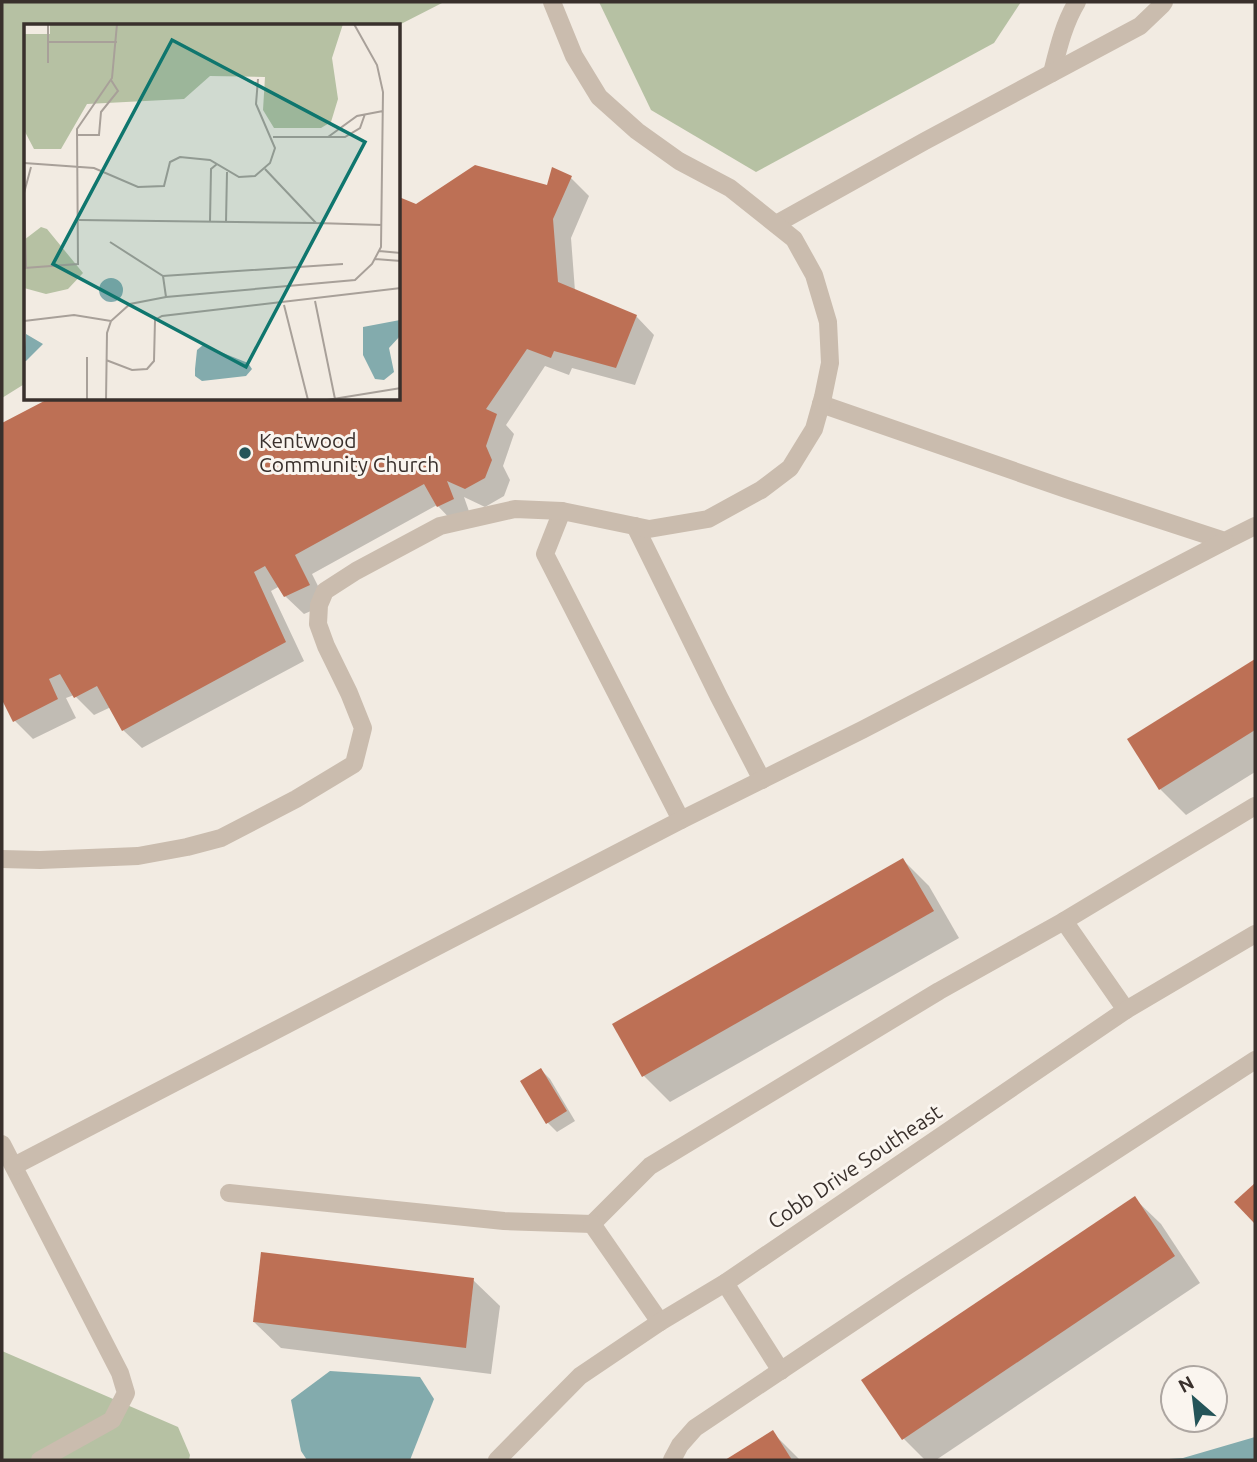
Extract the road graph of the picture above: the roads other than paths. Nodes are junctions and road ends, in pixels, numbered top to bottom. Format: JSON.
{"nodes":[{"id":1,"x":552,"y":2,"type":"edge"},
{"id":2,"x":1077,"y":2,"type":"edge"},
{"id":3,"x":1164,"y":2,"type":"edge"},
{"id":4,"x":1052,"y":73,"type":"junction"},
{"id":5,"x":776,"y":224,"type":"junction"},
{"id":6,"x":821,"y":404,"type":"junction"},
{"id":7,"x":562,"y":512,"type":"junction"},
{"id":8,"x":635,"y":526,"type":"junction"},
{"id":9,"x":1255,"y":526,"type":"edge"},
{"id":10,"x":1225,"y":541,"type":"junction"},
{"id":11,"x":762,"y":780,"type":"junction"},
{"id":12,"x":1255,"y":806,"type":"edge"},
{"id":13,"x":681,"y":820,"type":"junction"},
{"id":14,"x":2,"y":859,"type":"edge"},
{"id":15,"x":1064,"y":921,"type":"junction"},
{"id":16,"x":1255,"y":934,"type":"edge"},
{"id":17,"x":1126,"y":1010,"type":"junction"},
{"id":18,"x":1255,"y":1060,"type":"edge"},
{"id":19,"x":2,"y":1144,"type":"edge"},
{"id":20,"x":13,"y":1166,"type":"junction"},
{"id":21,"x":229,"y":1193,"type":"dead end"},
{"id":22,"x":593,"y":1224,"type":"junction"},
{"id":23,"x":725,"y":1283,"type":"junction"},
{"id":24,"x":660,"y":1322,"type":"junction"},
{"id":25,"x":782,"y":1371,"type":"junction"},
{"id":26,"x":40,"y":1460,"type":"edge"},
{"id":27,"x":497,"y":1460,"type":"edge"},
{"id":28,"x":672,"y":1460,"type":"edge"}],
"edges":[{"from":1,"to":5,"type":"street"},
{"from":2,"to":4,"type":"street"},
{"from":3,"to":4,"type":"street"},
{"from":4,"to":5,"type":"street"},
{"from":5,"to":6,"type":"street"},
{"from":6,"to":8,"type":"street"},
{"from":6,"to":10,"type":"street"},
{"from":7,"to":8,"type":"street"},
{"from":7,"to":13,"type":"street"},
{"from":7,"to":14,"type":"street"},
{"from":8,"to":11,"type":"street"},
{"from":9,"to":10,"type":"street"},
{"from":10,"to":11,"type":"street"},
{"from":11,"to":13,"type":"street"},
{"from":12,"to":15,"type":"street"},
{"from":13,"to":20,"type":"street"},
{"from":15,"to":17,"type":"street"},
{"from":15,"to":22,"type":"street"},
{"from":16,"to":17,"type":"street","name":"Cobb Drive Southeast"},
{"from":17,"to":23,"type":"street","name":"Cobb Drive Southeast"},
{"from":18,"to":25,"type":"street"},
{"from":19,"to":20,"type":"street"},
{"from":20,"to":26,"type":"street"},
{"from":21,"to":22,"type":"street"},
{"from":22,"to":24,"type":"street"},
{"from":23,"to":24,"type":"street","name":"Cobb Drive Southeast"},
{"from":23,"to":25,"type":"street"},
{"from":24,"to":27,"type":"street","name":"Cobb Drive Southeast"},
{"from":25,"to":28,"type":"street"}]}
